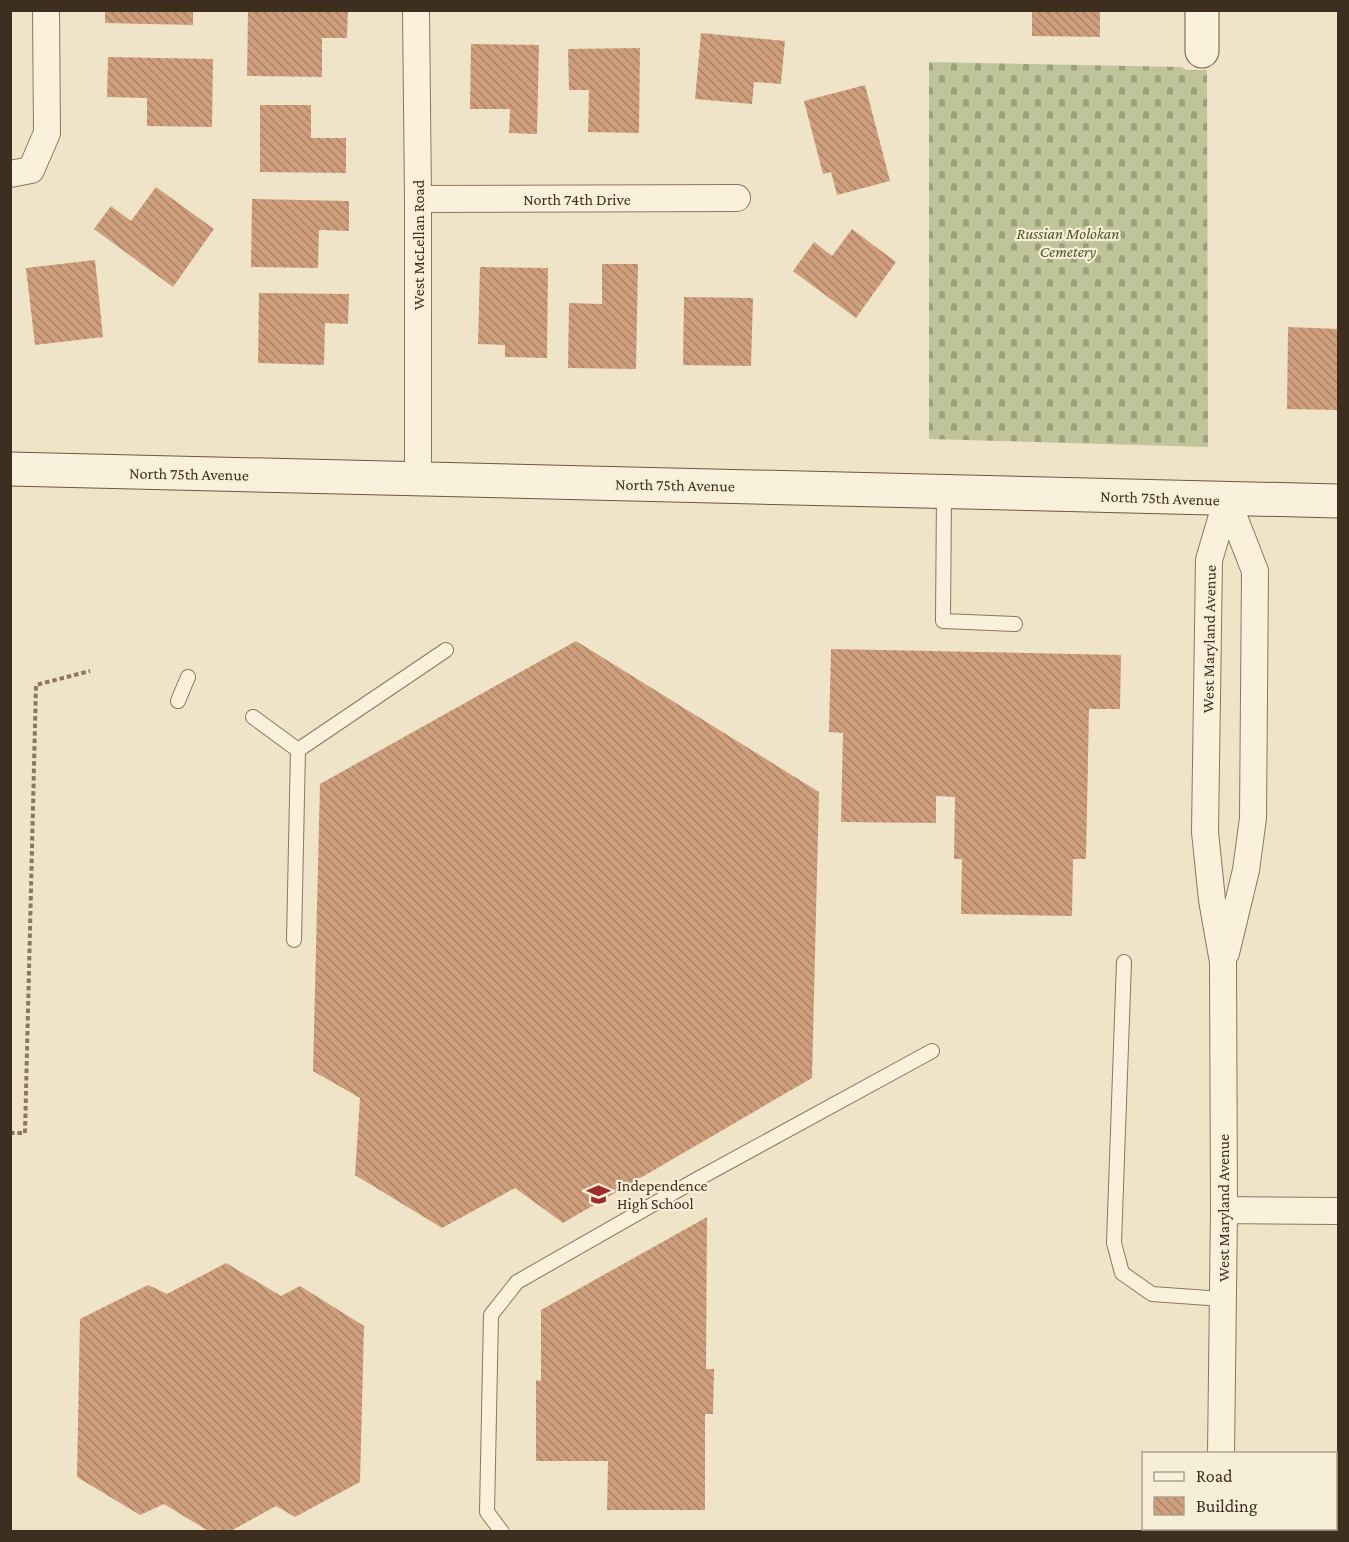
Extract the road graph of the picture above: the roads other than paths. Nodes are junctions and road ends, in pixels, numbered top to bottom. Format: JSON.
{"nodes":[{"id":1,"x":46,"y":10,"type":"edge"},
{"id":2,"x":416,"y":10,"type":"edge"},
{"id":3,"x":1202,"y":10,"type":"edge"},
{"id":4,"x":1202,"y":51,"type":"dead end"},
{"id":5,"x":21,"y":172,"type":"edge"},
{"id":6,"x":737,"y":198,"type":"dead end"},
{"id":7,"x":418,"y":199,"type":"junction"},
{"id":8,"x":10,"y":469,"type":"edge"},
{"id":9,"x":418,"y":479,"type":"junction"},
{"id":10,"x":944,"y":492,"type":"junction"},
{"id":11,"x":1227,"y":499,"type":"junction"},
{"id":12,"x":1338,"y":501,"type":"edge"},
{"id":13,"x":1015,"y":624,"type":"dead end"},
{"id":14,"x":446,"y":650,"type":"dead end"},
{"id":15,"x":188,"y":677,"type":"dead end"},
{"id":16,"x":178,"y":701,"type":"dead end"},
{"id":17,"x":253,"y":717,"type":"dead end"},
{"id":18,"x":298,"y":750,"type":"junction"},
{"id":19,"x":294,"y":940,"type":"dead end"},
{"id":20,"x":1223,"y":962,"type":"junction"},
{"id":21,"x":1124,"y":963,"type":"dead end"},
{"id":22,"x":932,"y":1051,"type":"dead end"},
{"id":23,"x":1224,"y":1210,"type":"junction"},
{"id":24,"x":1338,"y":1211,"type":"edge"},
{"id":25,"x":1223,"y":1299,"type":"junction"},
{"id":26,"x":1221,"y":1452,"type":"edge"},
{"id":27,"x":502,"y":1532,"type":"edge"}],
"edges":[{"from":1,"to":5,"type":"street"},
{"from":2,"to":7,"type":"street","name":"West McLellan Road"},
{"from":3,"to":4,"type":"main road"},
{"from":6,"to":7,"type":"street","name":"North 74th Drive"},
{"from":7,"to":9,"type":"street","name":"West McLellan Road"},
{"from":8,"to":9,"type":"main road","name":"North 75th Avenue"},
{"from":9,"to":10,"type":"main road","name":"North 75th Avenue"},
{"from":10,"to":11,"type":"main road","name":"North 75th Avenue"},
{"from":10,"to":13,"type":"lane"},
{"from":11,"to":12,"type":"main road","name":"North 75th Avenue"},
{"from":11,"to":20,"type":"street","name":"West Maryland Avenue"},
{"from":11,"to":20,"type":"street","name":"West Maryland Avenue"},
{"from":14,"to":18,"type":"lane"},
{"from":15,"to":16,"type":"lane"},
{"from":17,"to":18,"type":"lane"},
{"from":18,"to":19,"type":"lane"},
{"from":20,"to":23,"type":"street","name":"West Maryland Avenue"},
{"from":21,"to":25,"type":"lane"},
{"from":22,"to":27,"type":"lane"},
{"from":23,"to":24,"type":"street"},
{"from":23,"to":25,"type":"street","name":"West Maryland Avenue"},
{"from":25,"to":26,"type":"street","name":"West Maryland Avenue"}]}
